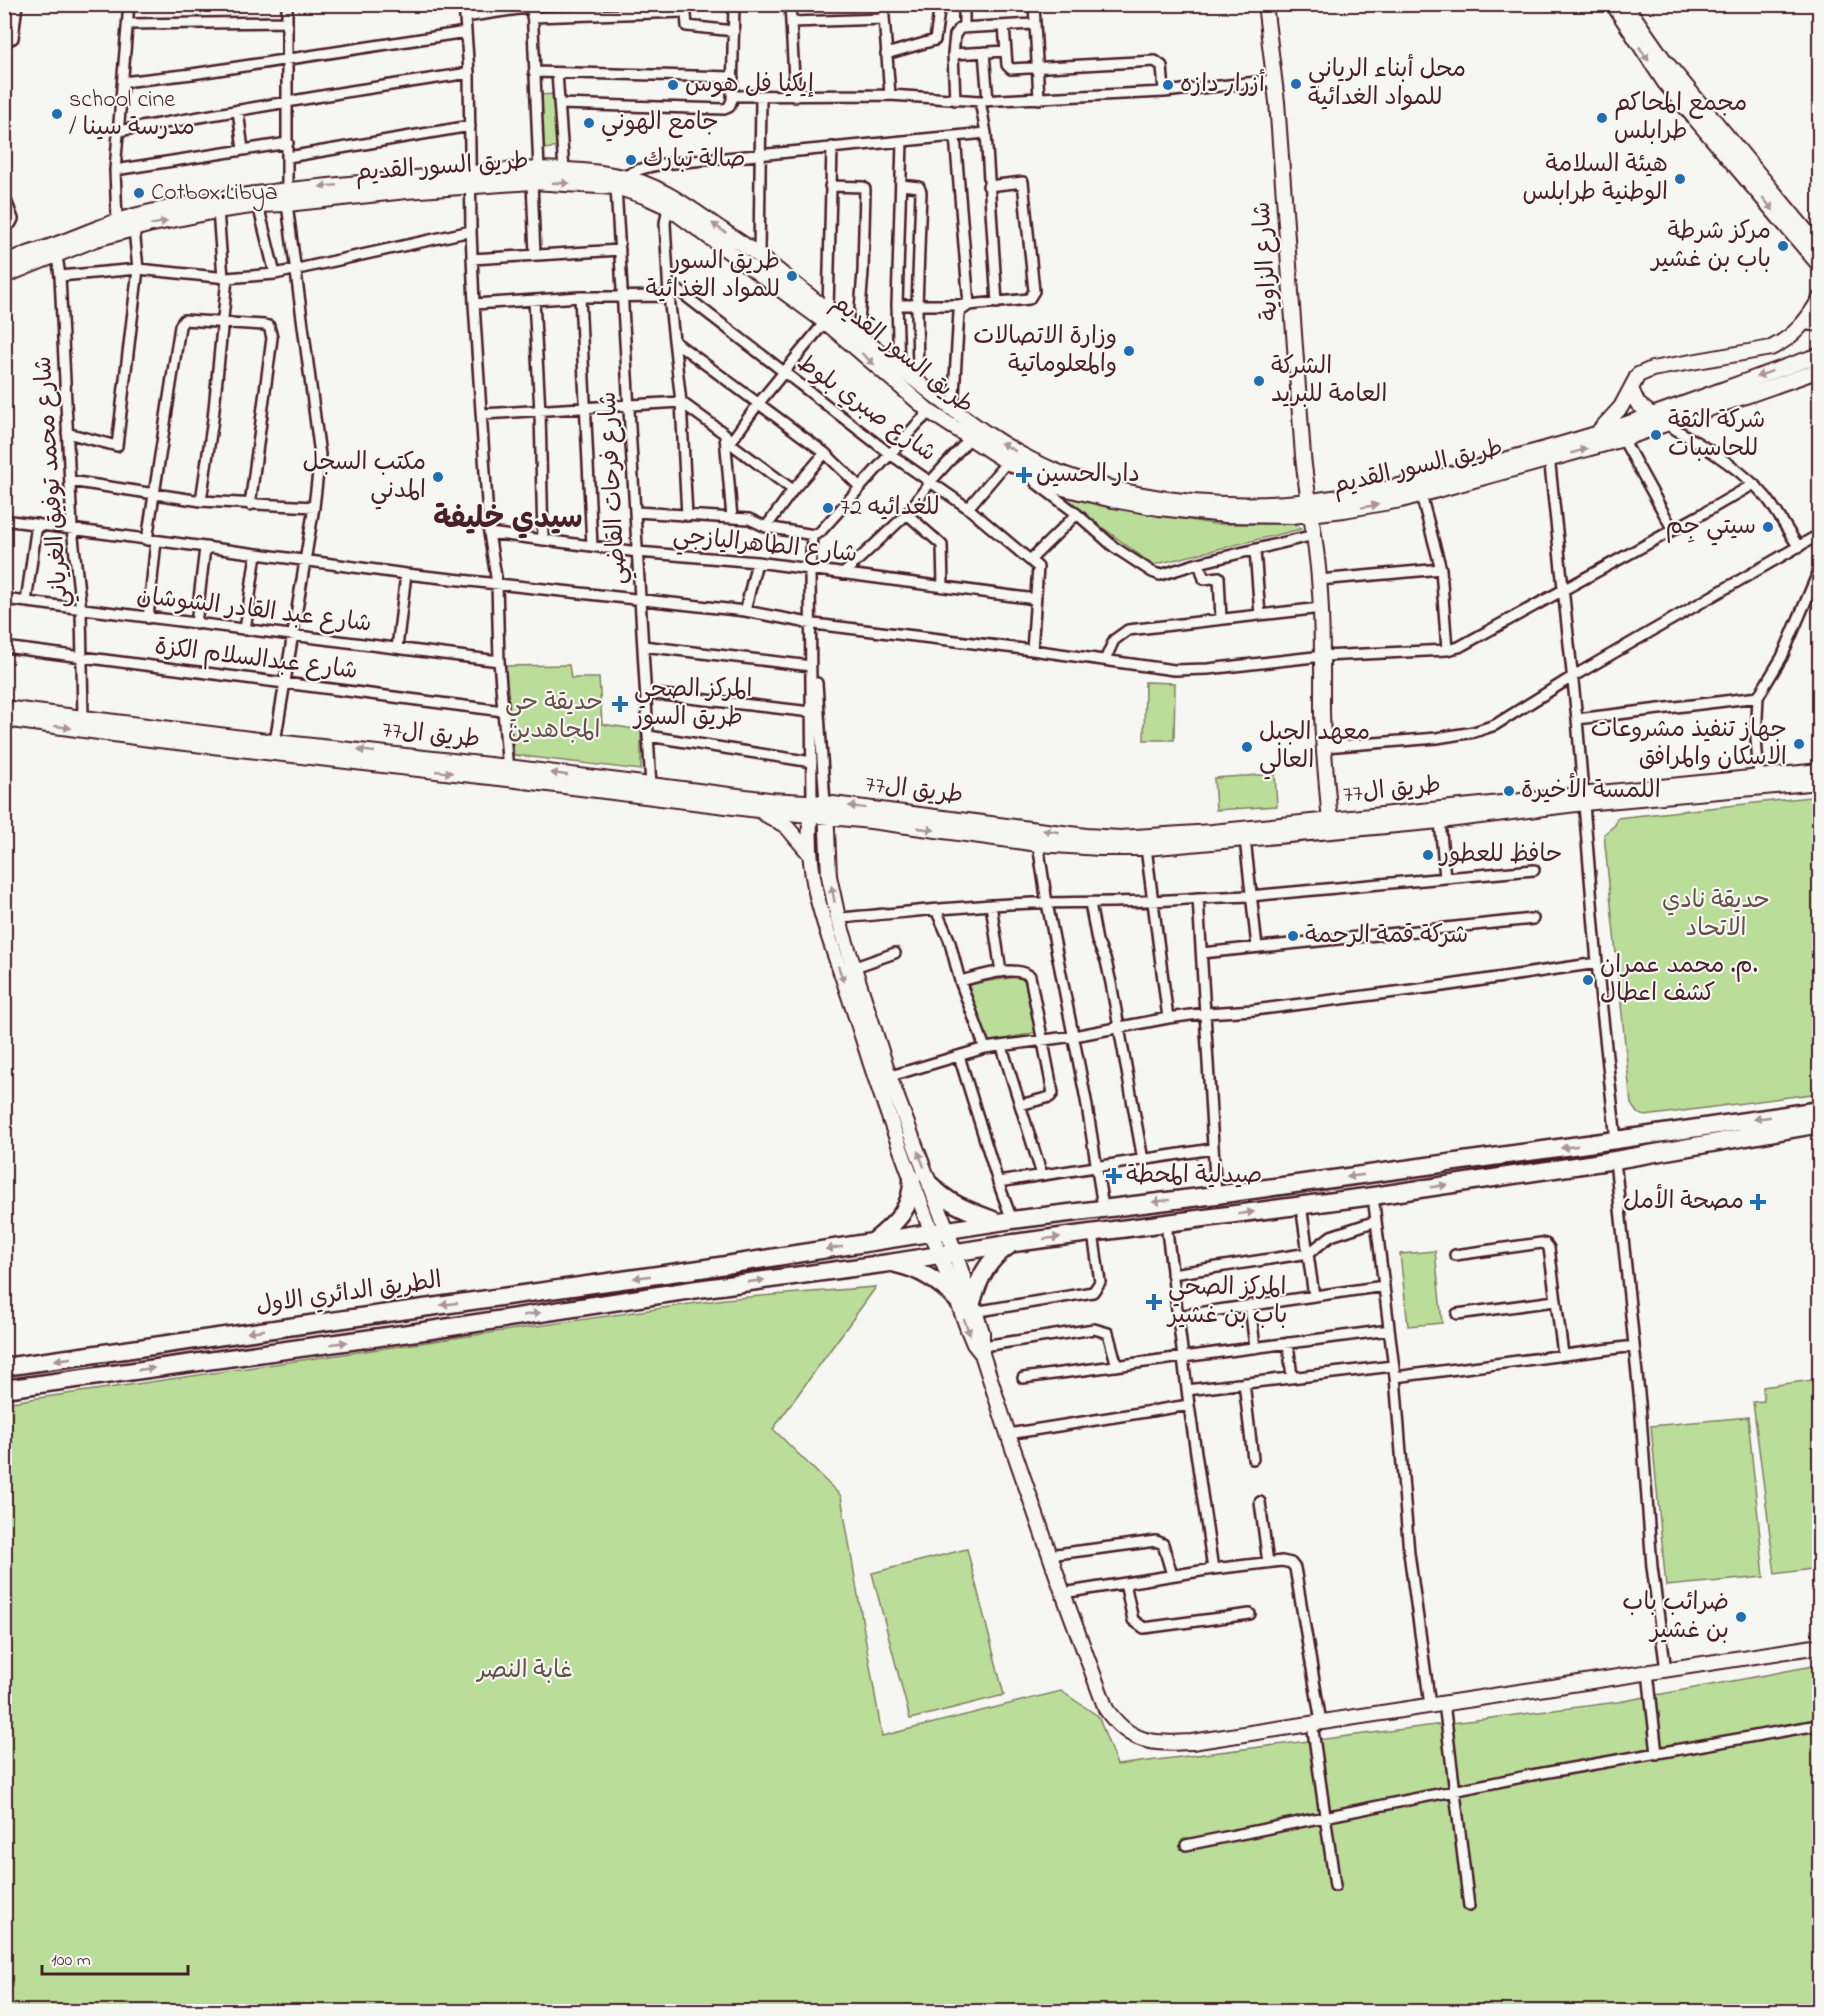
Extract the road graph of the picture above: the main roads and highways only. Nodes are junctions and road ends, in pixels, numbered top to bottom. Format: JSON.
{"nodes":[{"id":1,"x":1265,"y":4,"type":"edge"},
{"id":2,"x":1613,"y":4,"type":"edge"},
{"id":3,"x":1625,"y":4,"type":"edge"},
{"id":4,"x":1725,"y":143,"type":"junction"},
{"id":5,"x":536,"y":176,"type":"junction"},
{"id":6,"x":470,"y":180,"type":"junction"},
{"id":7,"x":619,"y":182,"type":"junction"},
{"id":8,"x":1820,"y":248,"type":"edge"},
{"id":9,"x":56,"y":251,"type":"junction"},
{"id":10,"x":4,"y":262,"type":"edge"},
{"id":11,"x":1820,"y":266,"type":"edge"},
{"id":12,"x":4,"y":276,"type":"edge"},
{"id":13,"x":1820,"y":298,"type":"edge"},
{"id":14,"x":1805,"y":322,"type":"junction"},
{"id":15,"x":1820,"y":324,"type":"edge"},
{"id":16,"x":1820,"y":355,"type":"edge"},
{"id":17,"x":1820,"y":370,"type":"edge"},
{"id":18,"x":1631,"y":389,"type":"junction"},
{"id":19,"x":1651,"y":415,"type":"junction"},
{"id":20,"x":1666,"y":424,"type":"junction"},
{"id":21,"x":1593,"y":435,"type":"junction"},
{"id":22,"x":1549,"y":454,"type":"junction"},
{"id":23,"x":1098,"y":490,"type":"junction"},
{"id":24,"x":1310,"y":508,"type":"junction"},
{"id":25,"x":4,"y":708,"type":"edge"},
{"id":26,"x":4,"y":719,"type":"edge"},
{"id":27,"x":151,"y":733,"type":"junction"},
{"id":28,"x":1820,"y":771,"type":"edge"},
{"id":29,"x":508,"y":773,"type":"junction"},
{"id":30,"x":1820,"y":782,"type":"edge"},
{"id":31,"x":1584,"y":798,"type":"junction"},
{"id":32,"x":818,"y":809,"type":"junction"},
{"id":33,"x":758,"y":810,"type":"junction"},
{"id":34,"x":1330,"y":825,"type":"junction"},
{"id":35,"x":809,"y":853,"type":"junction"},
{"id":36,"x":883,"y":1078,"type":"junction"},
{"id":37,"x":1820,"y":1110,"type":"edge"},
{"id":38,"x":1820,"y":1124,"type":"edge"},
{"id":39,"x":912,"y":1178,"type":"junction"},
{"id":40,"x":931,"y":1185,"type":"junction"},
{"id":41,"x":1005,"y":1221,"type":"junction"},
{"id":42,"x":940,"y":1231,"type":"junction"},
{"id":43,"x":873,"y":1242,"type":"junction"},
{"id":44,"x":1014,"y":1243,"type":"junction"},
{"id":45,"x":947,"y":1253,"type":"junction"},
{"id":46,"x":889,"y":1263,"type":"junction"},
{"id":47,"x":968,"y":1305,"type":"junction"},
{"id":48,"x":983,"y":1350,"type":"junction"},
{"id":49,"x":4,"y":1367,"type":"edge"},
{"id":50,"x":4,"y":1389,"type":"edge"},
{"id":51,"x":1820,"y":1646,"type":"edge"}],
"edges":[{"from":1,"to":24,"type":"main road","name":"شارع الزاوية"},
{"from":2,"to":4,"type":"main road","one_way":true},
{"from":3,"to":4,"type":"main road"},
{"from":4,"to":8,"type":"main road"},
{"from":4,"to":11,"type":"main road","one_way":true},
{"from":5,"to":6,"type":"main road","name":"طريق السور القديم"},
{"from":5,"to":7,"type":"main road","name":"طريق السور القديم","one_way":true},
{"from":5,"to":7,"type":"main road","name":"طريق السور القديم"},
{"from":9,"to":6,"type":"main road","name":"طريق السور القديم","one_way":true},
{"from":6,"to":9,"type":"main road","name":"طريق السور القديم","one_way":true},
{"from":23,"to":7,"type":"main road","name":"طريق السور القديم","one_way":true},
{"from":7,"to":23,"type":"main road","name":"طريق السور القديم","one_way":true},
{"from":9,"to":10,"type":"main road","name":"طريق السور القديم"},
{"from":9,"to":12,"type":"main road","name":"طريق السور القديم"},
{"from":13,"to":14,"type":"main road"},
{"from":14,"to":15,"type":"main road"},
{"from":14,"to":18,"type":"main road"},
{"from":16,"to":19,"type":"main road","name":"طريق السور القديم","one_way":true},
{"from":17,"to":20,"type":"main road","name":"طريق السور القديم"},
{"from":18,"to":19,"type":"main road"},
{"from":18,"to":21,"type":"main road"},
{"from":19,"to":20,"type":"main road"},
{"from":19,"to":21,"type":"main road","name":"طريق السور القديم"},
{"from":22,"to":20,"type":"main road","name":"طريق السور القديم","one_way":true},
{"from":21,"to":22,"type":"main road","name":"طريق السور القديم"},
{"from":22,"to":24,"type":"main road","name":"طريق السور القديم"},
{"from":24,"to":22,"type":"main road","name":"طريق السور القديم","one_way":true},
{"from":23,"to":24,"type":"main road","name":"طريق السور القديم"},
{"from":24,"to":34,"type":"main road","name":"شارع الزاوية"},
{"from":25,"to":27,"type":"main road","name":"طريق ال77"},
{"from":26,"to":27,"type":"main road","name":"طريق ال77","one_way":true},
{"from":27,"to":29,"type":"main road","name":"طريق ال77","one_way":true},
{"from":29,"to":27,"type":"main road","name":"طريق ال77","one_way":true},
{"from":28,"to":31,"type":"main road","name":"طريق ال77"},
{"from":32,"to":29,"type":"main road","name":"طريق ال77","one_way":true},
{"from":29,"to":33,"type":"main road"},
{"from":30,"to":31,"type":"main road"},
{"from":31,"to":34,"type":"main road","name":"طريق ال77"},
{"from":31,"to":34,"type":"main road"},
{"from":32,"to":33,"type":"main road"},
{"from":34,"to":32,"type":"main road","name":"طريق ال77","one_way":true},
{"from":32,"to":34,"type":"main road","one_way":true},
{"from":32,"to":35,"type":"main road"},
{"from":36,"to":32,"type":"main road","one_way":true},
{"from":33,"to":35,"type":"main road"},
{"from":35,"to":36,"type":"main road","one_way":true},
{"from":36,"to":39,"type":"main road"},
{"from":40,"to":36,"type":"main road","one_way":true},
{"from":37,"to":41,"type":"highway","name":"الطريق الدائري الاول","one_way":true},
{"from":44,"to":38,"type":"highway","name":"الطريق الدائري الاول","one_way":true},
{"from":39,"to":42,"type":"main road"},
{"from":39,"to":43,"type":"highway"},
{"from":40,"to":41,"type":"highway"},
{"from":40,"to":42,"type":"main road"},
{"from":41,"to":42,"type":"highway","name":"الطريق الدائري الاول"},
{"from":42,"to":43,"type":"highway","name":"الطريق الدائري الاول"},
{"from":42,"to":45,"type":"main road"},
{"from":43,"to":49,"type":"highway","name":"الطريق الدائري الاول","one_way":true},
{"from":44,"to":45,"type":"highway","name":"الطريق الدائري الاول"},
{"from":44,"to":47,"type":"highway"},
{"from":45,"to":46,"type":"highway","name":"الطريق الدائري الاول"},
{"from":45,"to":47,"type":"main road"},
{"from":46,"to":47,"type":"highway"},
{"from":50,"to":46,"type":"highway","name":"الطريق الدائري الاول","one_way":true},
{"from":47,"to":48,"type":"main road"},
{"from":47,"to":48,"type":"main road","one_way":true},
{"from":48,"to":51,"type":"main road"}]}
